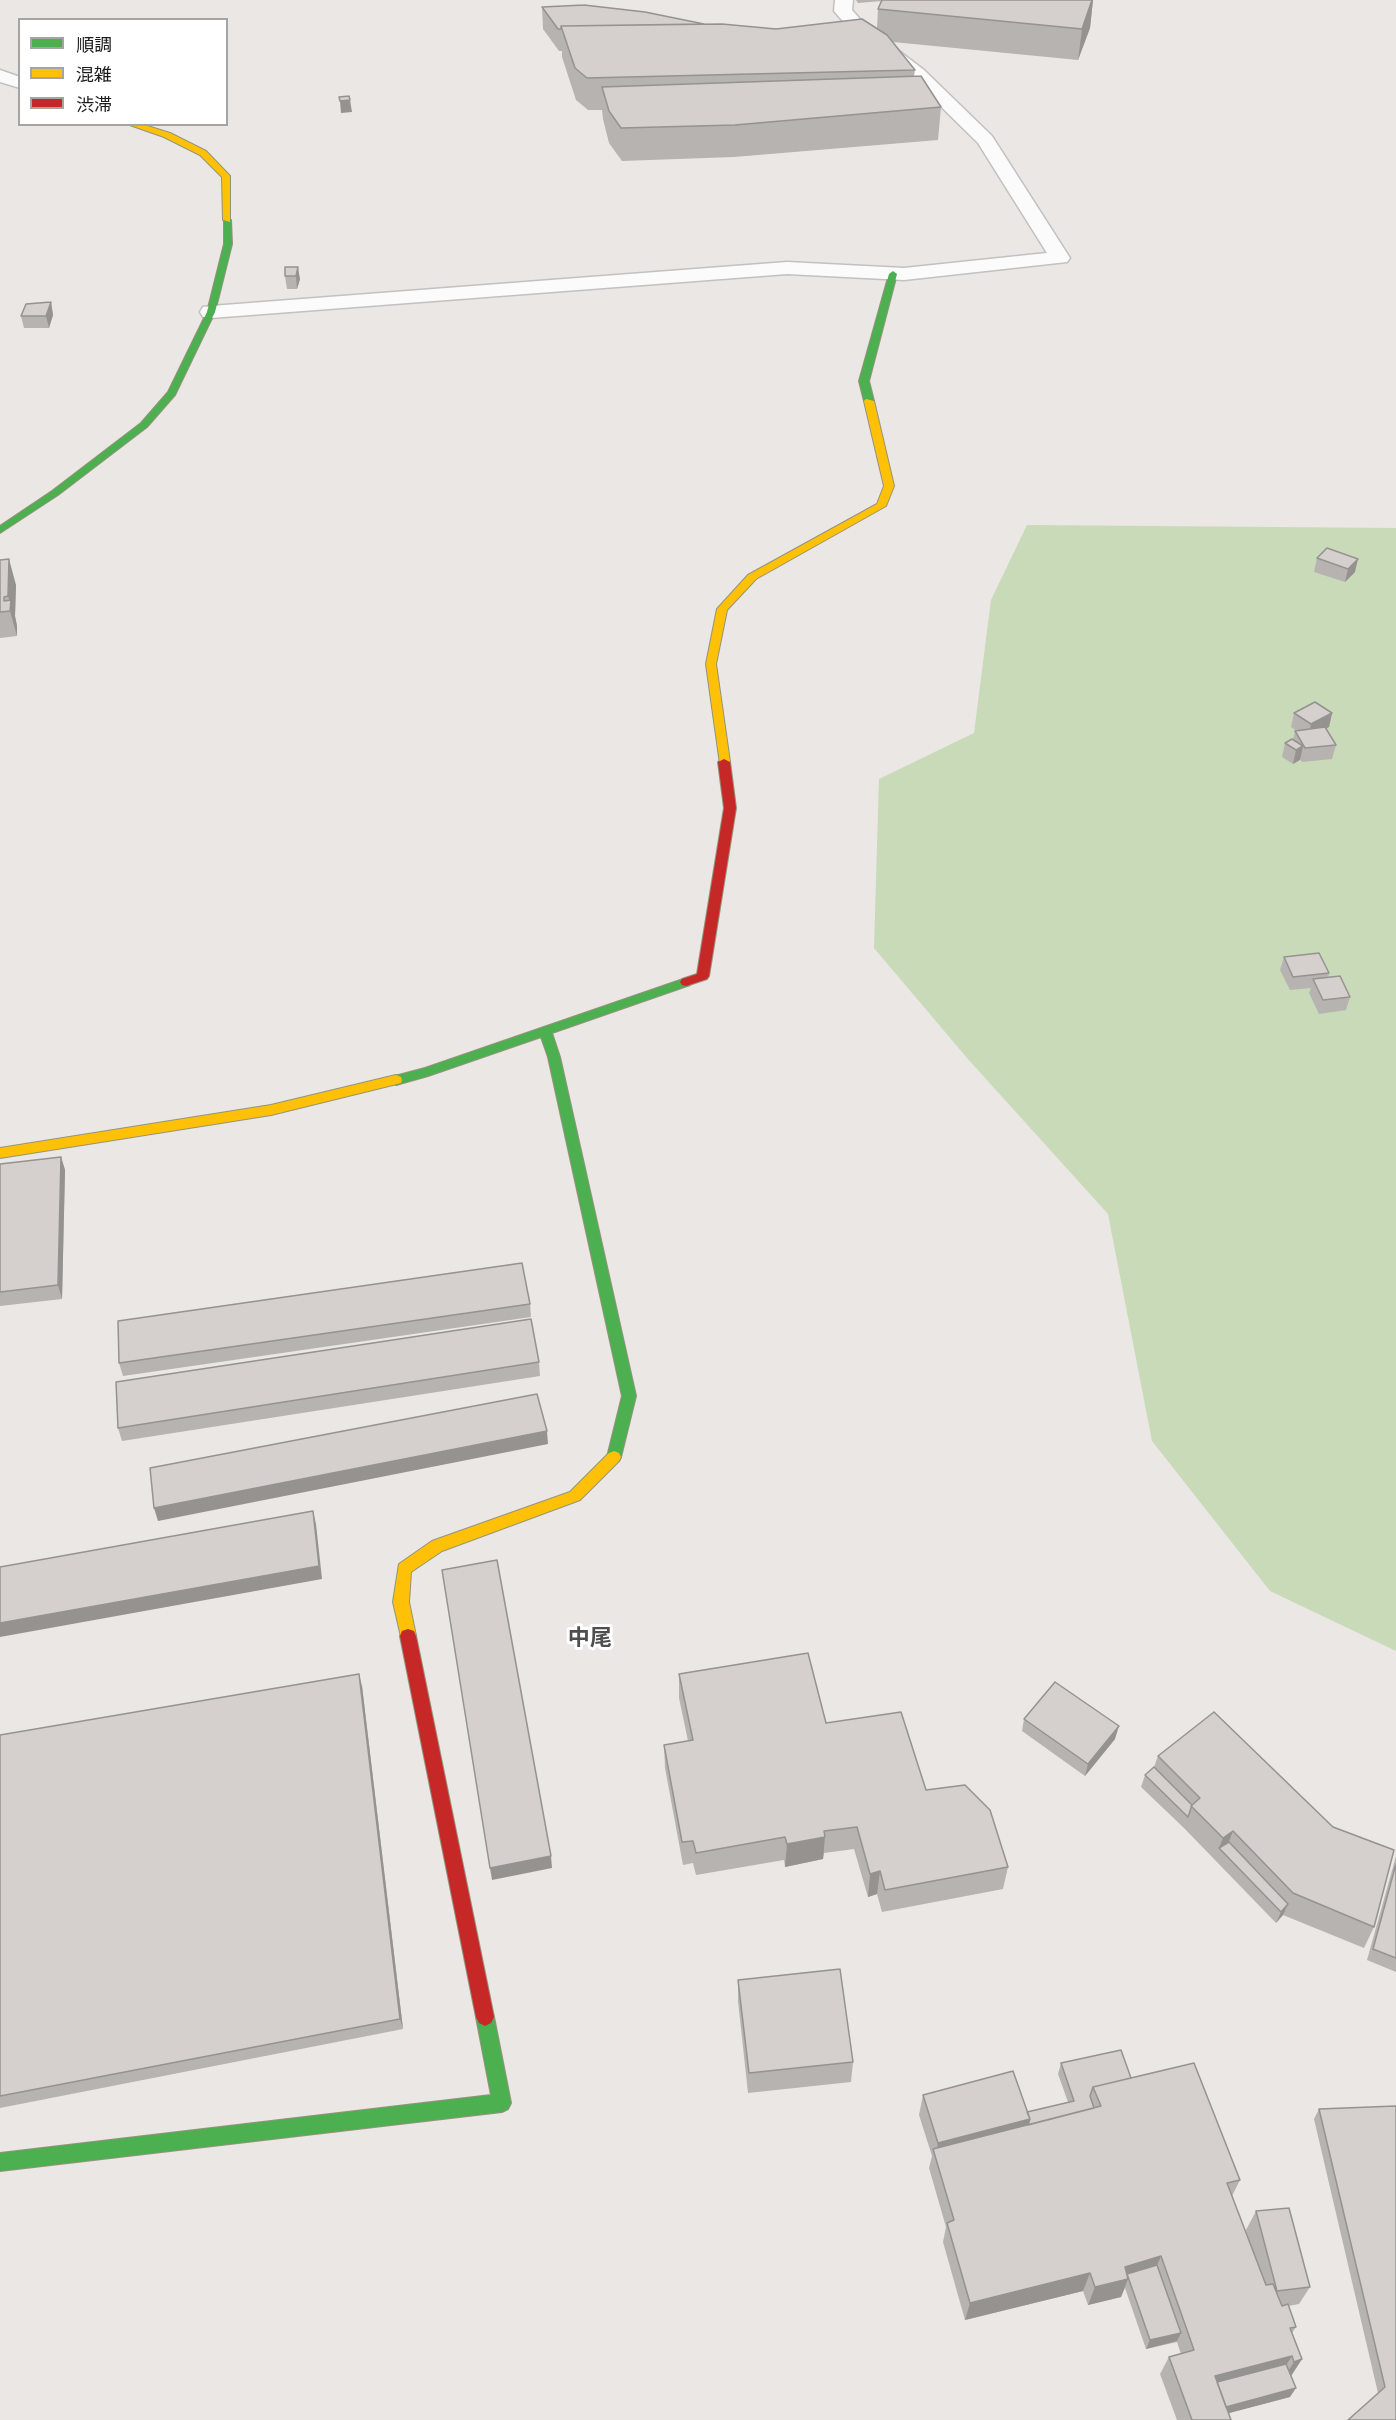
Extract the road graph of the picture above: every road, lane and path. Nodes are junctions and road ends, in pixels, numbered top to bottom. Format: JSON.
{"nodes":[{"id":1,"x":844,"y":0,"type":"edge"},
{"id":2,"x":0,"y":76,"type":"edge"},
{"id":3,"x":18,"y":82,"type":"edge"},
{"id":4,"x":138,"y":126,"type":"edge"},
{"id":5,"x":893,"y":274,"type":"junction"},
{"id":6,"x":211,"y":312,"type":"junction"},
{"id":7,"x":0,"y":530,"type":"edge"},
{"id":8,"x":544,"y":1030,"type":"junction"},
{"id":9,"x":0,"y":1153,"type":"edge"},
{"id":10,"x":0,"y":2162,"type":"edge"}],
"edges":[{"from":1,"to":5,"type":"street"},
{"from":2,"to":3,"type":"street"},
{"from":4,"to":6,"type":"street"},
{"from":5,"to":6,"type":"street"},
{"from":5,"to":8,"type":"street"},
{"from":6,"to":7,"type":"street"},
{"from":8,"to":9,"type":"street"},
{"from":8,"to":10,"type":"street"}]}
